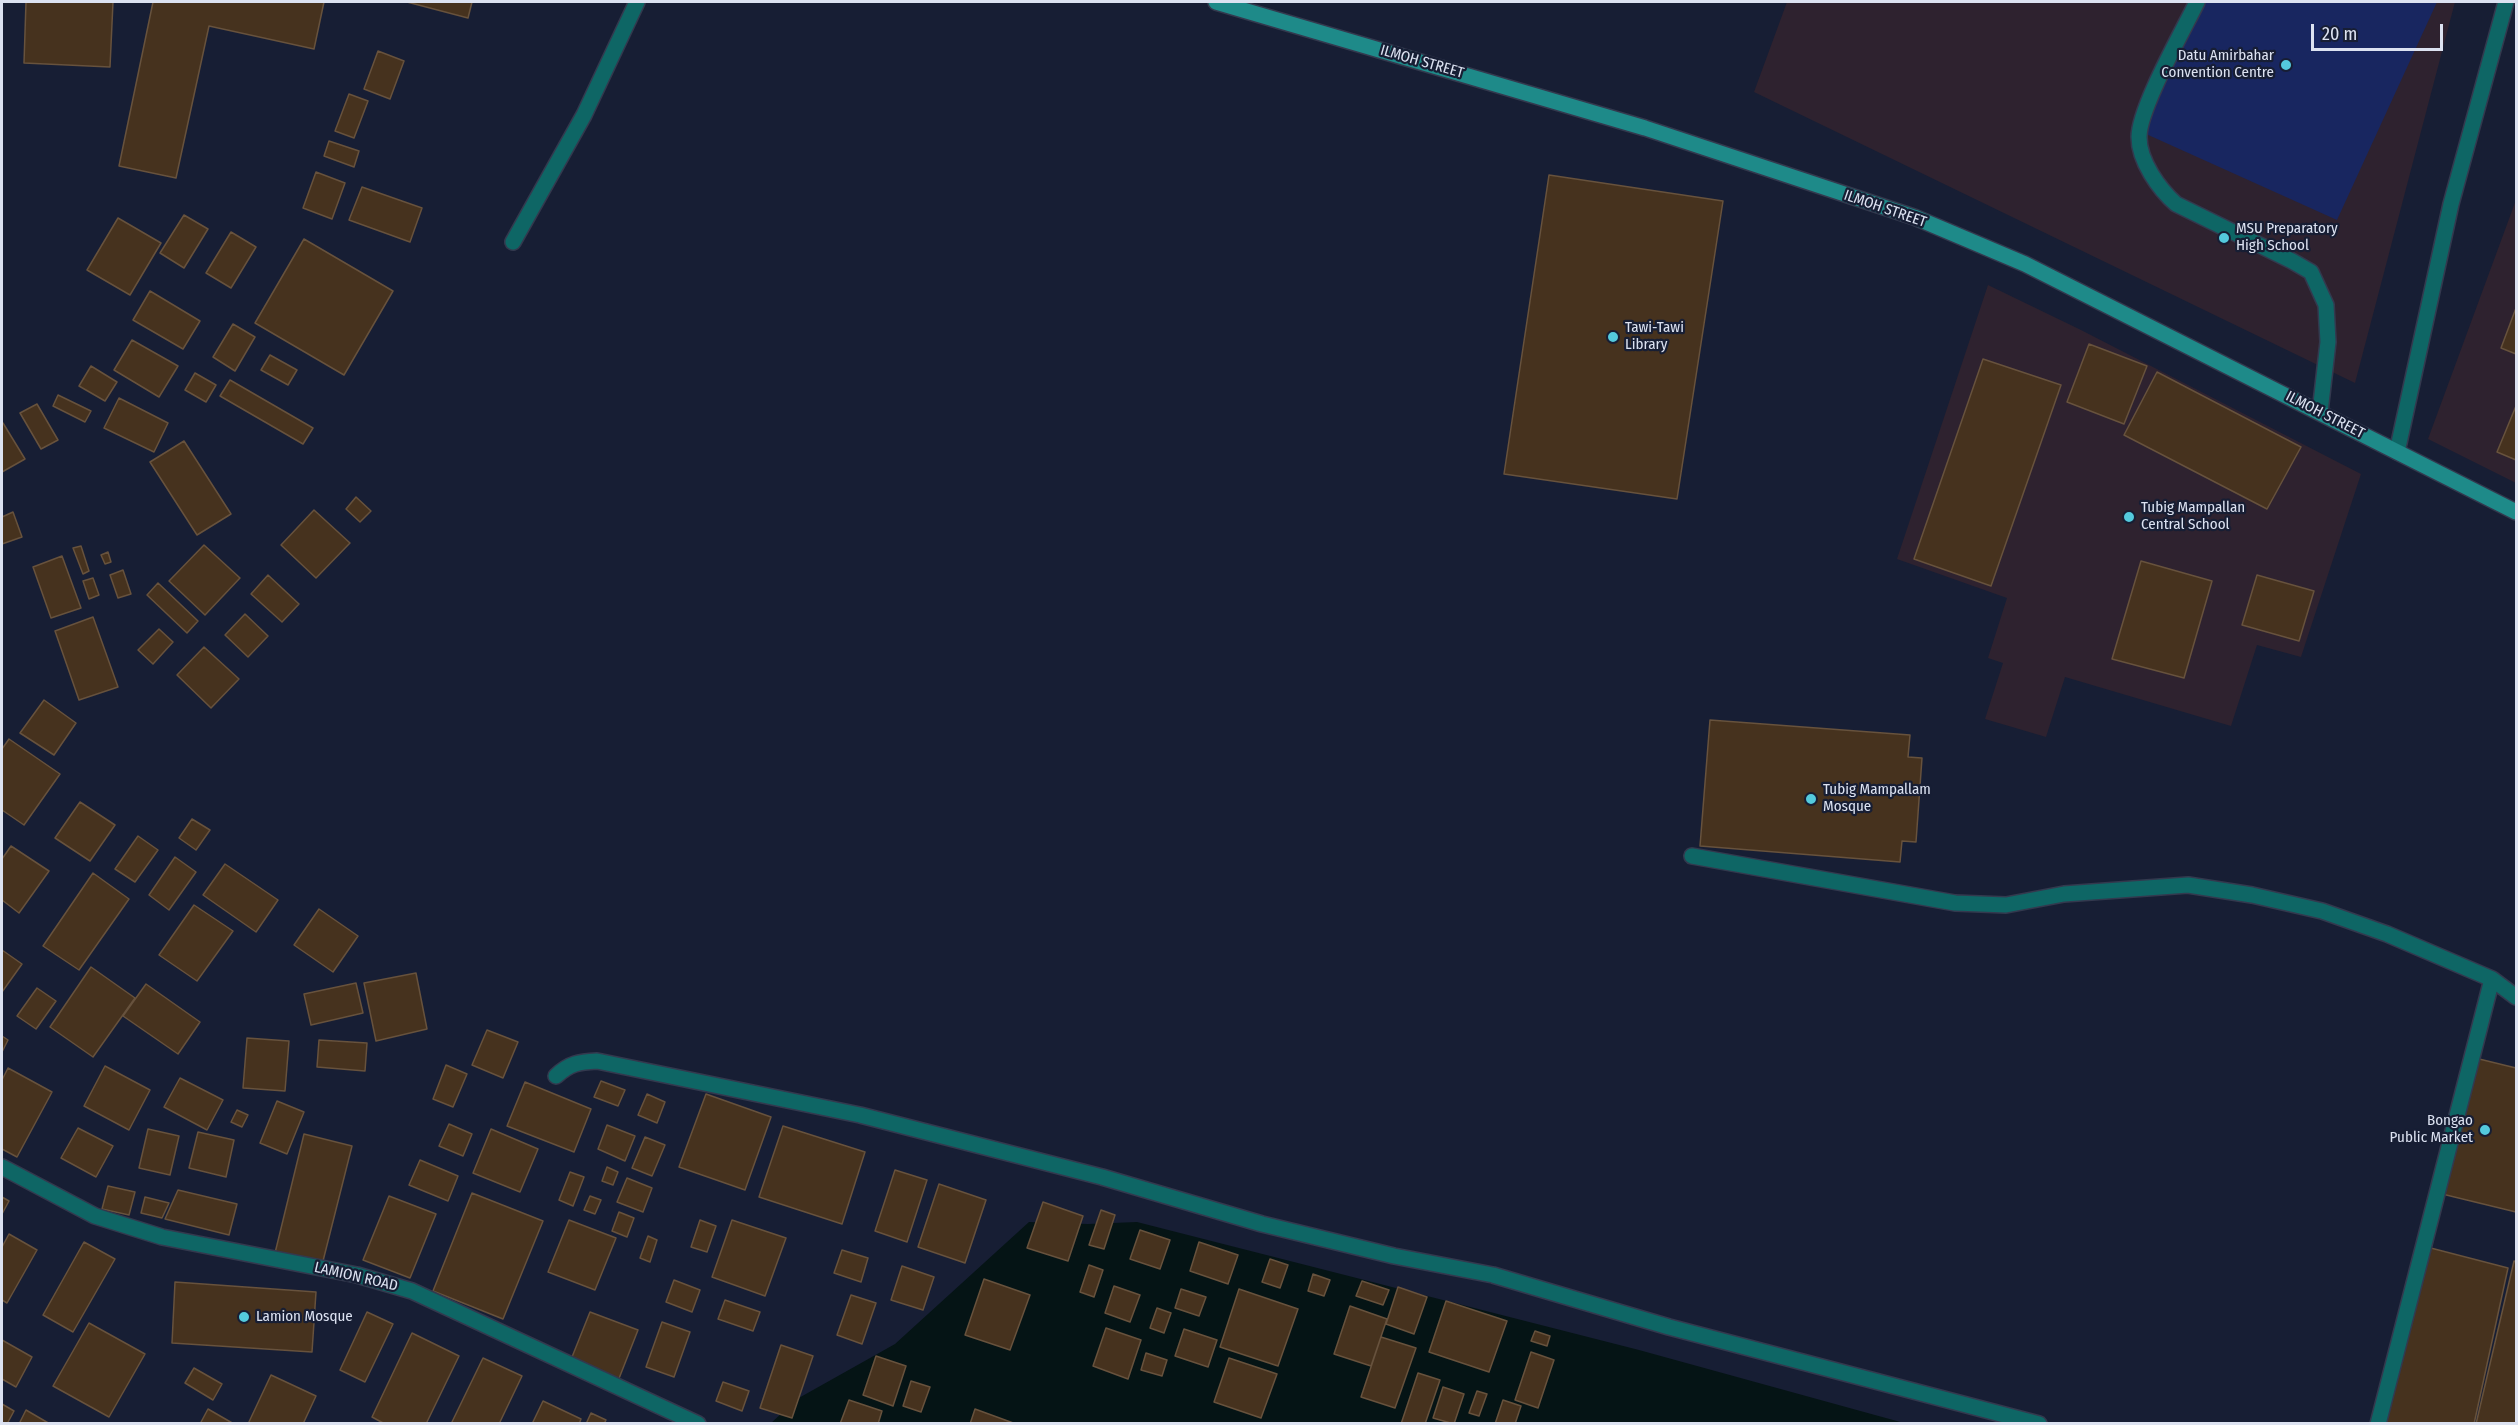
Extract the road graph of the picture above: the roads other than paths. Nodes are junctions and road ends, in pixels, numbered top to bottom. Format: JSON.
{"nodes":[{"id":1,"x":637,"y":2,"type":"edge"},
{"id":2,"x":1216,"y":2,"type":"edge"},
{"id":3,"x":2197,"y":2,"type":"edge"},
{"id":4,"x":2506,"y":2,"type":"edge"},
{"id":5,"x":513,"y":242,"type":"dead end"},
{"id":6,"x":2320,"y":412,"type":"junction"},
{"id":7,"x":2397,"y":452,"type":"junction"},
{"id":8,"x":2517,"y":512,"type":"edge"},
{"id":9,"x":1692,"y":856,"type":"dead end"},
{"id":10,"x":2492,"y":979,"type":"junction"},
{"id":11,"x":2517,"y":997,"type":"edge"},
{"id":12,"x":556,"y":1076,"type":"dead end"},
{"id":13,"x":2,"y":1167,"type":"edge"},
{"id":14,"x":698,"y":1424,"type":"edge"},
{"id":15,"x":2039,"y":1424,"type":"edge"},
{"id":16,"x":2378,"y":1424,"type":"edge"}],
"edges":[{"from":1,"to":5,"type":"street"},
{"from":2,"to":6,"type":"street","name":"ILMOH STREET"},
{"from":3,"to":6,"type":"street"},
{"from":4,"to":7,"type":"street"},
{"from":6,"to":7,"type":"street","name":"ILMOH STREET"},
{"from":7,"to":8,"type":"street","name":"ILMOH STREET"},
{"from":9,"to":10,"type":"street"},
{"from":10,"to":11,"type":"street"},
{"from":10,"to":16,"type":"street"},
{"from":12,"to":15,"type":"street"},
{"from":13,"to":14,"type":"street","name":"LAMION ROAD"}]}
